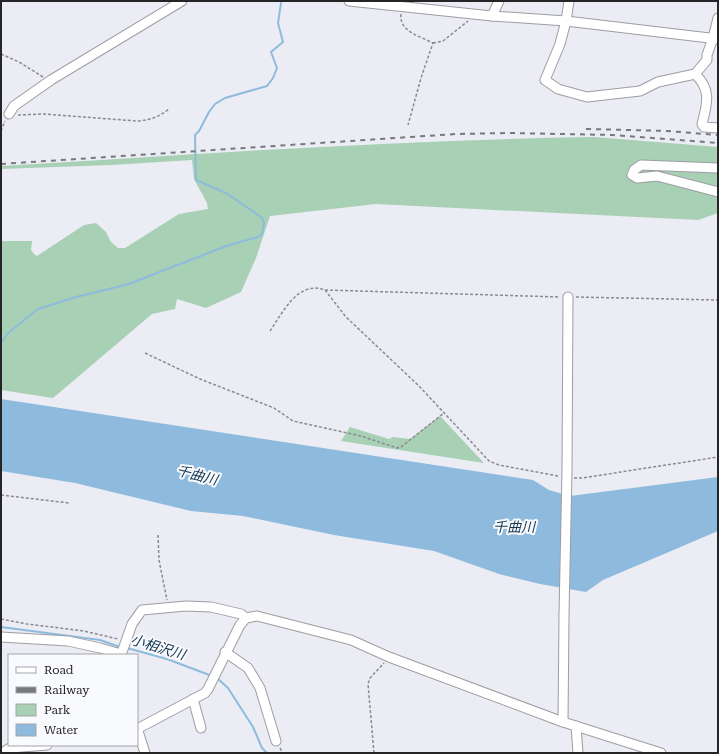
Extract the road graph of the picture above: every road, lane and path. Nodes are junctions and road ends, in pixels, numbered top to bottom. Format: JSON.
{"nodes":[{"id":1,"x":182,"y":1,"type":"edge"},
{"id":2,"x":349,"y":1,"type":"edge"},
{"id":3,"x":499,"y":1,"type":"edge"},
{"id":4,"x":569,"y":1,"type":"edge"},
{"id":5,"x":401,"y":4,"type":"edge"},
{"id":6,"x":475,"y":14,"type":"junction"},
{"id":7,"x":492,"y":16,"type":"junction"},
{"id":8,"x":718,"y":18,"type":"edge"},
{"id":9,"x":566,"y":21,"type":"junction"},
{"id":10,"x":716,"y":38,"type":"edge"},
{"id":11,"x":433,"y":42,"type":"junction"},
{"id":12,"x":1,"y":54,"type":"edge"},
{"id":13,"x":695,"y":74,"type":"junction"},
{"id":14,"x":49,"y":81,"type":"junction"},
{"id":15,"x":169,"y":109,"type":"dead end"},
{"id":16,"x":9,"y":114,"type":"junction"},
{"id":17,"x":408,"y":125,"type":"dead end"},
{"id":18,"x":718,"y":128,"type":"edge"},
{"id":19,"x":1,"y":132,"type":"edge"},
{"id":20,"x":718,"y":168,"type":"edge"},
{"id":21,"x":718,"y":192,"type":"edge"},
{"id":22,"x":325,"y":290,"type":"junction"},
{"id":23,"x":568,"y":297,"type":"junction"},
{"id":24,"x":718,"y":300,"type":"edge"},
{"id":25,"x":270,"y":331,"type":"dead end"},
{"id":26,"x":145,"y":354,"type":"dead end"},
{"id":27,"x":444,"y":413,"type":"junction"},
{"id":28,"x":718,"y":457,"type":"edge"},
{"id":29,"x":566,"y":475,"type":"junction"},
{"id":30,"x":1,"y":496,"type":"edge"},
{"id":31,"x":69,"y":504,"type":"dead end"},
{"id":32,"x":158,"y":535,"type":"dead end"},
{"id":33,"x":169,"y":608,"type":"junction"},
{"id":34,"x":246,"y":618,"type":"junction"},
{"id":35,"x":1,"y":619,"type":"edge"},
{"id":36,"x":1,"y":637,"type":"edge"},
{"id":37,"x":125,"y":642,"type":"junction"},
{"id":38,"x":225,"y":652,"type":"junction"},
{"id":39,"x":121,"y":654,"type":"edge"},
{"id":40,"x":389,"y":657,"type":"junction"},
{"id":41,"x":193,"y":699,"type":"junction"},
{"id":42,"x":563,"y":722,"type":"junction"},
{"id":43,"x":576,"y":726,"type":"junction"},
{"id":44,"x":138,"y":728,"type":"edge"},
{"id":45,"x":201,"y":728,"type":"dead end"},
{"id":46,"x":138,"y":732,"type":"edge"},
{"id":47,"x":276,"y":741,"type":"dead end"},
{"id":48,"x":35,"y":746,"type":"edge"},
{"id":49,"x":2,"y":753,"type":"edge"},
{"id":50,"x":144,"y":753,"type":"edge"},
{"id":51,"x":374,"y":753,"type":"edge"},
{"id":52,"x":578,"y":753,"type":"edge"},
{"id":53,"x":661,"y":753,"type":"edge"}],
"edges":[{"from":1,"to":14,"type":"street"},
{"from":2,"to":5,"type":"street"},
{"from":3,"to":7,"type":"street"},
{"from":4,"to":9,"type":"street"},
{"from":5,"to":6,"type":"street"},
{"from":5,"to":11,"type":"path"},
{"from":6,"to":7,"type":"street"},
{"from":6,"to":11,"type":"path"},
{"from":7,"to":9,"type":"street"},
{"from":8,"to":10,"type":"street"},
{"from":9,"to":10,"type":"street"},
{"from":9,"to":13,"type":"street"},
{"from":10,"to":13,"type":"street"},
{"from":11,"to":17,"type":"path"},
{"from":12,"to":14,"type":"path"},
{"from":13,"to":18,"type":"street"},
{"from":14,"to":16,"type":"street"},
{"from":15,"to":16,"type":"path"},
{"from":16,"to":19,"type":"path"},
{"from":20,"to":21,"type":"street"},
{"from":22,"to":23,"type":"path"},
{"from":22,"to":25,"type":"path"},
{"from":22,"to":27,"type":"path"},
{"from":23,"to":24,"type":"path"},
{"from":23,"to":29,"type":"street"},
{"from":26,"to":27,"type":"path"},
{"from":27,"to":29,"type":"path"},
{"from":28,"to":29,"type":"path"},
{"from":29,"to":42,"type":"street","bridge":true},
{"from":30,"to":31,"type":"path"},
{"from":32,"to":33,"type":"path"},
{"from":33,"to":34,"type":"street"},
{"from":33,"to":37,"type":"street"},
{"from":34,"to":38,"type":"street"},
{"from":34,"to":40,"type":"street"},
{"from":35,"to":37,"type":"path"},
{"from":36,"to":39,"type":"street"},
{"from":37,"to":39,"type":"street"},
{"from":38,"to":41,"type":"street"},
{"from":38,"to":47,"type":"street"},
{"from":40,"to":42,"type":"street"},
{"from":40,"to":51,"type":"path"},
{"from":41,"to":44,"type":"street"},
{"from":41,"to":45,"type":"street"},
{"from":42,"to":43,"type":"street"},
{"from":43,"to":52,"type":"street"},
{"from":43,"to":53,"type":"street"},
{"from":46,"to":50,"type":"street"},
{"from":48,"to":49,"type":"street"}]}
